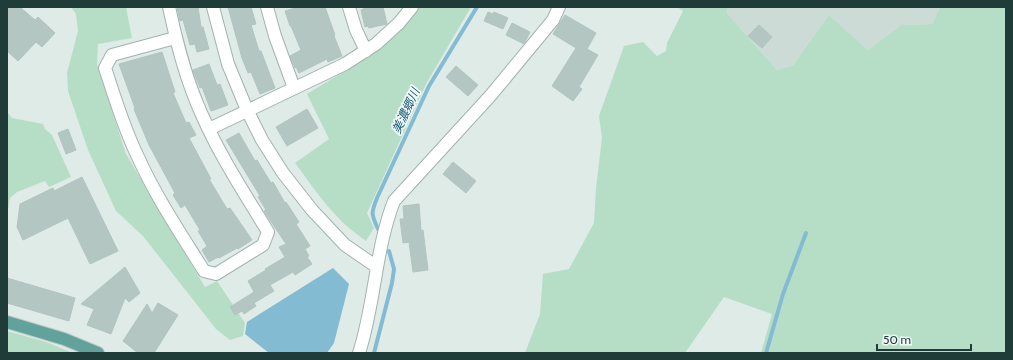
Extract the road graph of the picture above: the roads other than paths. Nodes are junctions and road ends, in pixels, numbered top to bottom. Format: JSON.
{"nodes":[{"id":1,"x":169,"y":7,"type":"edge"},
{"id":2,"x":213,"y":7,"type":"edge"},
{"id":3,"x":267,"y":7,"type":"edge"},
{"id":4,"x":349,"y":7,"type":"edge"},
{"id":5,"x":412,"y":7,"type":"edge"},
{"id":6,"x":559,"y":7,"type":"edge"},
{"id":7,"x":175,"y":38,"type":"junction"},
{"id":8,"x":366,"y":51,"type":"junction"},
{"id":9,"x":294,"y":88,"type":"junction"},
{"id":10,"x":247,"y":110,"type":"junction"},
{"id":11,"x":209,"y":129,"type":"junction"},
{"id":12,"x":377,"y":267,"type":"junction"},
{"id":13,"x":7,"y":322,"type":"edge"},
{"id":14,"x":98,"y":353,"type":"edge"},
{"id":15,"x":359,"y":353,"type":"edge"}],
"edges":[{"from":1,"to":7,"type":"street"},
{"from":2,"to":10,"type":"street"},
{"from":3,"to":9,"type":"street"},
{"from":4,"to":8,"type":"street"},
{"from":5,"to":8,"type":"street"},
{"from":6,"to":12,"type":"street"},
{"from":7,"to":11,"type":"street"},
{"from":7,"to":11,"type":"street"},
{"from":8,"to":9,"type":"street"},
{"from":9,"to":10,"type":"street"},
{"from":10,"to":11,"type":"street"},
{"from":10,"to":12,"type":"street"},
{"from":12,"to":15,"type":"street"},
{"from":13,"to":14,"type":"main road"}]}
